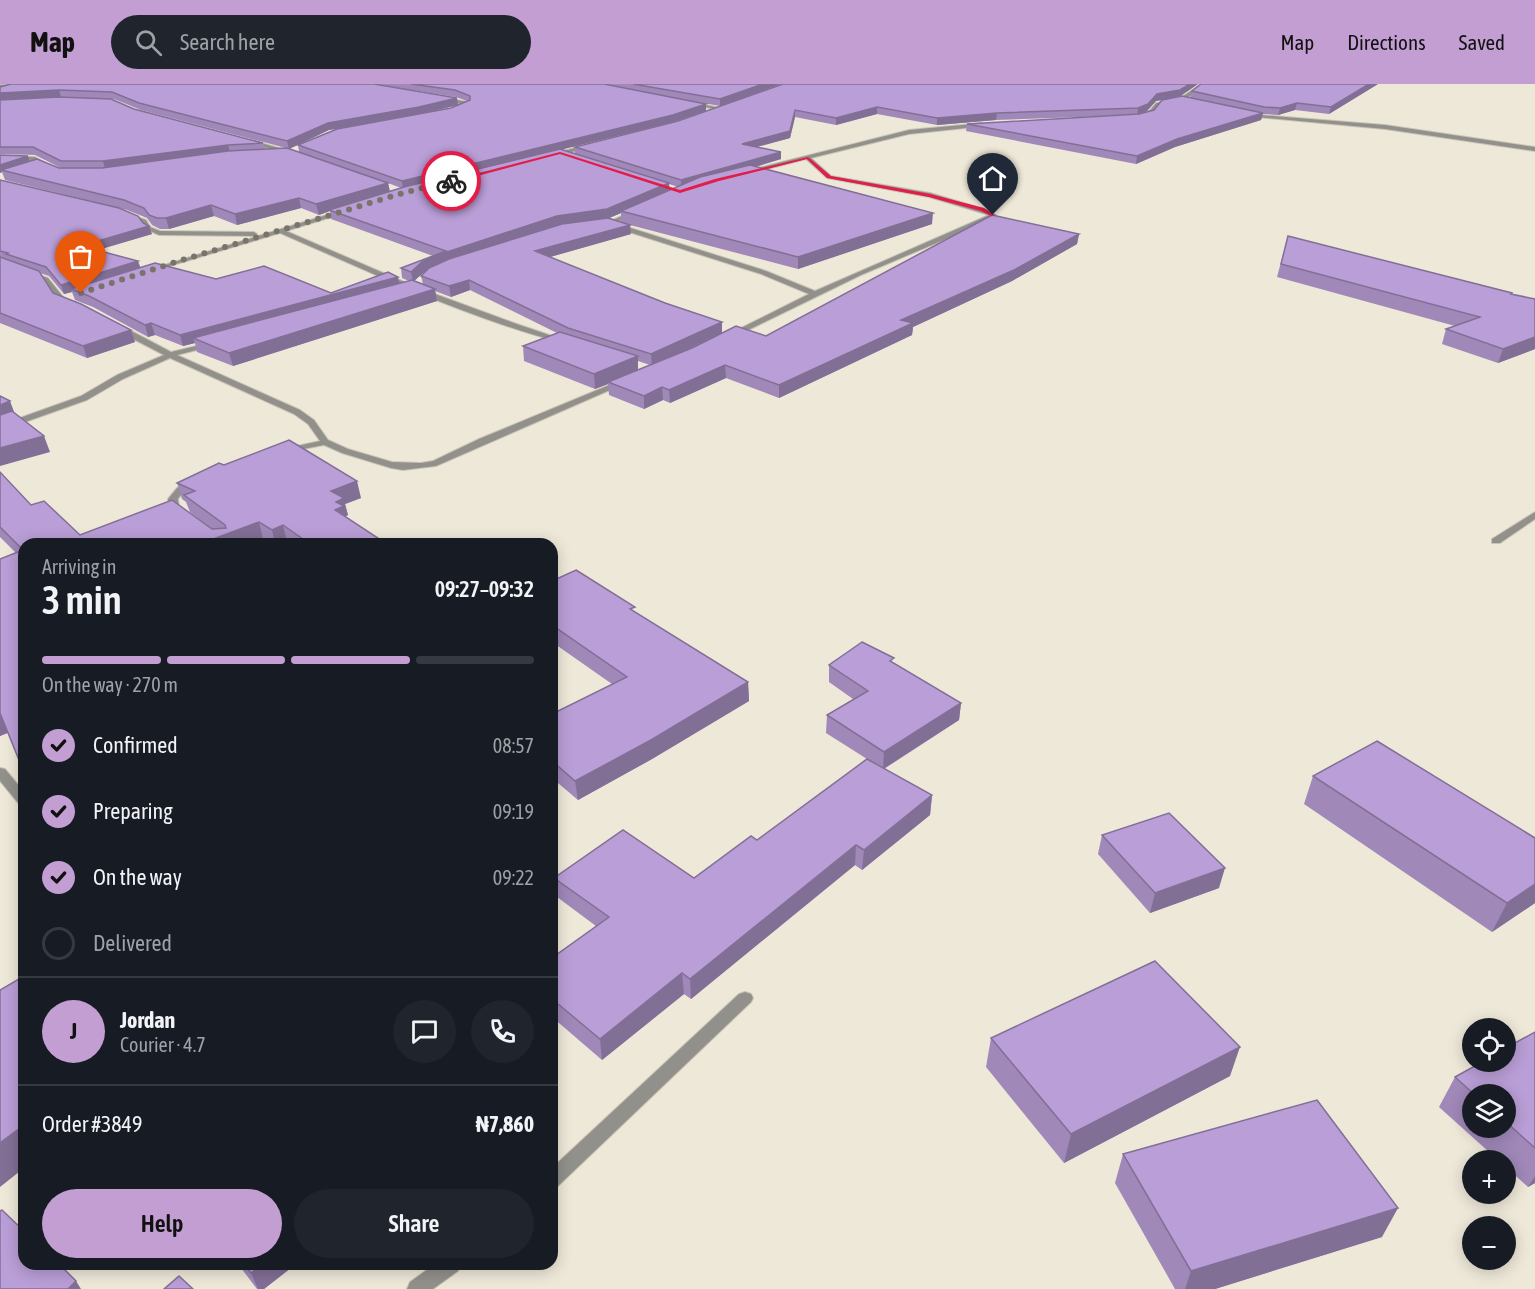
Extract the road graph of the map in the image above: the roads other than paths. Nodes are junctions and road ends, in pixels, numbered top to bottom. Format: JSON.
{"nodes":[{"id":1,"x":1204,"y":84,"type":"edge"},
{"id":2,"x":13,"y":85,"type":"edge"},
{"id":3,"x":0,"y":86,"type":"edge"},
{"id":4,"x":0,"y":91,"type":"edge"},
{"id":5,"x":436,"y":97,"type":"edge"},
{"id":6,"x":1181,"y":100,"type":"junction"},
{"id":7,"x":687,"y":102,"type":"edge"},
{"id":8,"x":1190,"y":102,"type":"edge"},
{"id":9,"x":728,"y":106,"type":"edge"},
{"id":10,"x":721,"y":109,"type":"junction"},
{"id":11,"x":451,"y":112,"type":"edge"},
{"id":12,"x":1239,"y":112,"type":"edge"},
{"id":13,"x":710,"y":113,"type":"edge"},
{"id":14,"x":1138,"y":118,"type":"edge"},
{"id":15,"x":987,"y":125,"type":"edge"},
{"id":16,"x":246,"y":141,"type":"edge"},
{"id":17,"x":597,"y":145,"type":"edge"},
{"id":18,"x":299,"y":147,"type":"edge"},
{"id":19,"x":1535,"y":150,"type":"edge"},
{"id":20,"x":263,"y":153,"type":"edge"},
{"id":21,"x":290,"y":153,"type":"junction"},
{"id":22,"x":560,"y":153,"type":"junction"},
{"id":23,"x":549,"y":156,"type":"edge"},
{"id":24,"x":571,"y":156,"type":"edge"},
{"id":25,"x":0,"y":158,"type":"edge"},
{"id":26,"x":808,"y":158,"type":"junction"},
{"id":27,"x":30,"y":167,"type":"edge"},
{"id":28,"x":738,"y":175,"type":"edge"},
{"id":29,"x":359,"y":207,"type":"edge"},
{"id":30,"x":644,"y":208,"type":"edge"},
{"id":31,"x":112,"y":210,"type":"edge"},
{"id":32,"x":609,"y":223,"type":"junction"},
{"id":33,"x":597,"y":224,"type":"edge"},
{"id":34,"x":282,"y":231,"type":"junction"},
{"id":35,"x":0,"y":264,"type":"edge"},
{"id":36,"x":147,"y":271,"type":"edge"},
{"id":37,"x":420,"y":281,"type":"edge"},
{"id":38,"x":414,"y":288,"type":"junction"},
{"id":39,"x":403,"y":291,"type":"edge"},
{"id":40,"x":813,"y":293,"type":"junction"},
{"id":41,"x":72,"y":296,"type":"edge"},
{"id":42,"x":61,"y":300,"type":"junction"},
{"id":43,"x":80,"y":307,"type":"edge"},
{"id":44,"x":114,"y":325,"type":"edge"},
{"id":45,"x":720,"y":340,"type":"edge"},
{"id":46,"x":214,"y":343,"type":"edge"},
{"id":47,"x":576,"y":345,"type":"edge"},
{"id":48,"x":170,"y":355,"type":"junction"},
{"id":49,"x":631,"y":380,"type":"edge"},
{"id":50,"x":0,"y":428,"type":"edge"},
{"id":51,"x":325,"y":442,"type":"junction"},
{"id":52,"x":273,"y":455,"type":"edge"},
{"id":53,"x":199,"y":479,"type":"edge"},
{"id":54,"x":1535,"y":515,"type":"edge"},
{"id":55,"x":191,"y":520,"type":"edge"},
{"id":56,"x":1496,"y":541,"type":"dead end"},
{"id":57,"x":0,"y":772,"type":"edge"},
{"id":58,"x":18,"y":794,"type":"edge"},
{"id":59,"x":745,"y":998,"type":"dead end"},
{"id":60,"x":558,"y":1174,"type":"edge"},
{"id":61,"x":443,"y":1270,"type":"edge"},
{"id":62,"x":417,"y":1289,"type":"edge"}],
"edges":[{"from":1,"to":6,"type":"street"},
{"from":2,"to":3,"type":"street"},
{"from":2,"to":4,"type":"street"},
{"from":5,"to":11,"type":"street"},
{"from":6,"to":8,"type":"street"},
{"from":6,"to":14,"type":"street"},
{"from":7,"to":10,"type":"street"},
{"from":9,"to":10,"type":"street"},
{"from":10,"to":13,"type":"street"},
{"from":12,"to":19,"type":"street"},
{"from":15,"to":26,"type":"street"},
{"from":16,"to":21,"type":"street"},
{"from":17,"to":22,"type":"street"},
{"from":18,"to":21,"type":"street"},
{"from":20,"to":21,"type":"street"},
{"from":22,"to":23,"type":"street"},
{"from":22,"to":24,"type":"street"},
{"from":25,"to":27,"type":"street"},
{"from":26,"to":28,"type":"street"},
{"from":26,"to":40,"type":"street"},
{"from":29,"to":34,"type":"street"},
{"from":30,"to":32,"type":"street"},
{"from":31,"to":34,"type":"street"},
{"from":32,"to":33,"type":"street"},
{"from":32,"to":40,"type":"street"},
{"from":34,"to":36,"type":"street"},
{"from":34,"to":38,"type":"street"},
{"from":35,"to":42,"type":"street"},
{"from":37,"to":38,"type":"street"},
{"from":38,"to":39,"type":"street"},
{"from":38,"to":47,"type":"street"},
{"from":40,"to":45,"type":"street"},
{"from":41,"to":42,"type":"street"},
{"from":42,"to":43,"type":"street"},
{"from":44,"to":48,"type":"street"},
{"from":46,"to":48,"type":"street"},
{"from":48,"to":50,"type":"street"},
{"from":48,"to":51,"type":"street"},
{"from":49,"to":51,"type":"street"},
{"from":51,"to":52,"type":"street"},
{"from":53,"to":55,"type":"street"},
{"from":54,"to":56,"type":"street"},
{"from":57,"to":58,"type":"street"},
{"from":59,"to":60,"type":"street"},
{"from":61,"to":62,"type":"street"}]}
